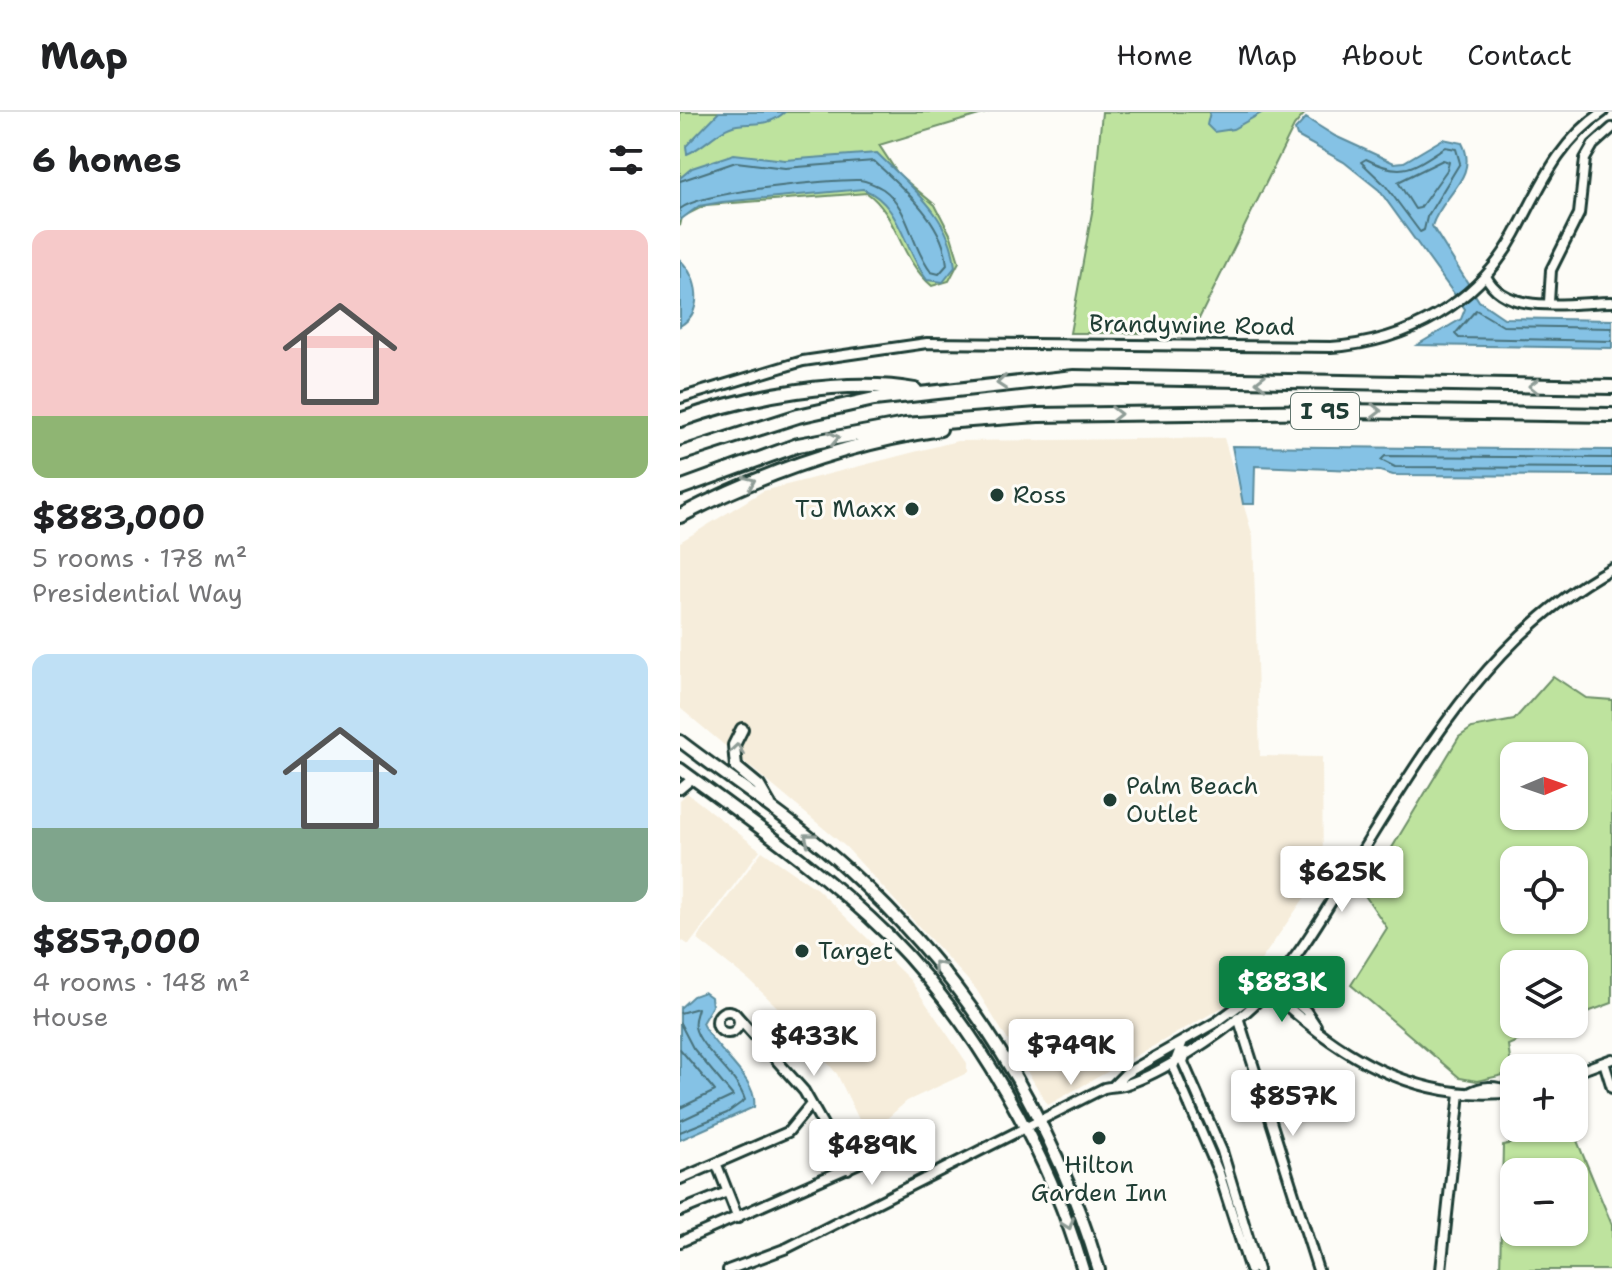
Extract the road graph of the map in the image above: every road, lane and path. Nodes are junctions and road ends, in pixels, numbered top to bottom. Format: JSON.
{"nodes":[{"id":1,"x":1603,"y":112,"type":"edge"},
{"id":2,"x":1612,"y":128,"type":"edge"},
{"id":3,"x":1486,"y":276,"type":"junction"},
{"id":4,"x":1549,"y":302,"type":"junction"},
{"id":5,"x":1612,"y":302,"type":"edge"},
{"id":6,"x":1612,"y":387,"type":"edge"},
{"id":7,"x":930,"y":392,"type":"junction"},
{"id":8,"x":680,"y":398,"type":"edge"},
{"id":9,"x":1038,"y":415,"type":"junction"},
{"id":10,"x":1612,"y":415,"type":"edge"},
{"id":11,"x":680,"y":420,"type":"edge"},
{"id":12,"x":680,"y":454,"type":"edge"},
{"id":13,"x":680,"y":488,"type":"edge"},
{"id":14,"x":680,"y":516,"type":"edge"},
{"id":15,"x":1612,"y":568,"type":"edge"},
{"id":16,"x":742,"y":729,"type":"dead end"},
{"id":17,"x":680,"y":741,"type":"edge"},
{"id":18,"x":681,"y":771,"type":"edge"},
{"id":19,"x":693,"y":778,"type":"junction"},
{"id":20,"x":680,"y":789,"type":"edge"},
{"id":21,"x":773,"y":810,"type":"junction"},
{"id":22,"x":1268,"y":988,"type":"junction"},
{"id":23,"x":935,"y":991,"type":"junction"},
{"id":24,"x":976,"y":1016,"type":"junction"},
{"id":25,"x":738,"y":1017,"type":"dead end"},
{"id":26,"x":1238,"y":1017,"type":"junction"},
{"id":27,"x":1183,"y":1041,"type":"junction"},
{"id":28,"x":1186,"y":1052,"type":"junction"},
{"id":29,"x":1175,"y":1058,"type":"junction"},
{"id":30,"x":1608,"y":1060,"type":"edge"},
{"id":31,"x":1588,"y":1068,"type":"edge"},
{"id":32,"x":1113,"y":1085,"type":"junction"},
{"id":33,"x":1612,"y":1088,"type":"edge"},
{"id":34,"x":1464,"y":1094,"type":"junction"},
{"id":35,"x":1500,"y":1096,"type":"edge"},
{"id":36,"x":811,"y":1104,"type":"junction"},
{"id":37,"x":1042,"y":1120,"type":"junction"},
{"id":38,"x":1025,"y":1128,"type":"junction"},
{"id":39,"x":861,"y":1162,"type":"dead end"},
{"id":40,"x":717,"y":1165,"type":"junction"},
{"id":41,"x":848,"y":1169,"type":"junction"},
{"id":42,"x":680,"y":1179,"type":"edge"},
{"id":43,"x":727,"y":1192,"type":"junction"},
{"id":44,"x":680,"y":1211,"type":"edge"},
{"id":45,"x":738,"y":1218,"type":"junction"},
{"id":46,"x":680,"y":1242,"type":"edge"},
{"id":47,"x":728,"y":1270,"type":"edge"},
{"id":48,"x":1083,"y":1270,"type":"edge"},
{"id":49,"x":1099,"y":1270,"type":"edge"},
{"id":50,"x":1250,"y":1270,"type":"edge"},
{"id":51,"x":1258,"y":1270,"type":"edge"},
{"id":52,"x":1318,"y":1270,"type":"edge"},
{"id":53,"x":1441,"y":1270,"type":"edge"}],
"edges":[{"from":1,"to":3,"type":"street","name":"Brandywine Road"},
{"from":2,"to":4,"type":"street"},
{"from":3,"to":4,"type":"street"},
{"from":3,"to":8,"type":"street","name":"Brandywine Road"},
{"from":4,"to":5,"type":"street"},
{"from":6,"to":7,"type":"highway","number":"I 95","one_way":true},
{"from":7,"to":11,"type":"highway"},
{"from":7,"to":12,"type":"highway","number":"I 95"},
{"from":9,"to":10,"type":"highway","number":"I 95","one_way":true},
{"from":13,"to":9,"type":"highway","number":"I 95","one_way":true},
{"from":14,"to":9,"type":"highway","one_way":true},
{"from":15,"to":22,"type":"street"},
{"from":21,"to":16,"type":"main road","one_way":true},
{"from":17,"to":21,"type":"main road"},
{"from":18,"to":19,"type":"main road"},
{"from":19,"to":20,"type":"street"},
{"from":19,"to":23,"type":"main road"},
{"from":24,"to":21,"type":"main road","one_way":true},
{"from":22,"to":26,"type":"street"},
{"from":22,"to":27,"type":"street"},
{"from":22,"to":34,"type":"street"},
{"from":23,"to":24,"type":"main road"},
{"from":23,"to":38,"type":"main road"},
{"from":24,"to":37,"type":"main road"},
{"from":25,"to":36,"type":"street"},
{"from":26,"to":28,"type":"street"},
{"from":26,"to":52,"type":"street"},
{"from":27,"to":29,"type":"street"},
{"from":27,"to":32,"type":"street"},
{"from":28,"to":29,"type":"street"},
{"from":28,"to":51,"type":"street"},
{"from":29,"to":32,"type":"street"},
{"from":29,"to":50,"type":"street"},
{"from":30,"to":31,"type":"street"},
{"from":30,"to":33,"type":"street"},
{"from":32,"to":37,"type":"street"},
{"from":34,"to":35,"type":"street"},
{"from":34,"to":53,"type":"street"},
{"from":36,"to":40,"type":"street"},
{"from":36,"to":41,"type":"street"},
{"from":37,"to":38,"type":"street"},
{"from":37,"to":49,"type":"main road"},
{"from":38,"to":47,"type":"street"},
{"from":38,"to":48,"type":"main road","one_way":true},
{"from":39,"to":41,"type":"street"},
{"from":40,"to":42,"type":"street"},
{"from":40,"to":43,"type":"street"},
{"from":41,"to":45,"type":"street"},
{"from":43,"to":44,"type":"street"},
{"from":43,"to":45,"type":"street"},
{"from":45,"to":46,"type":"street"}]}
